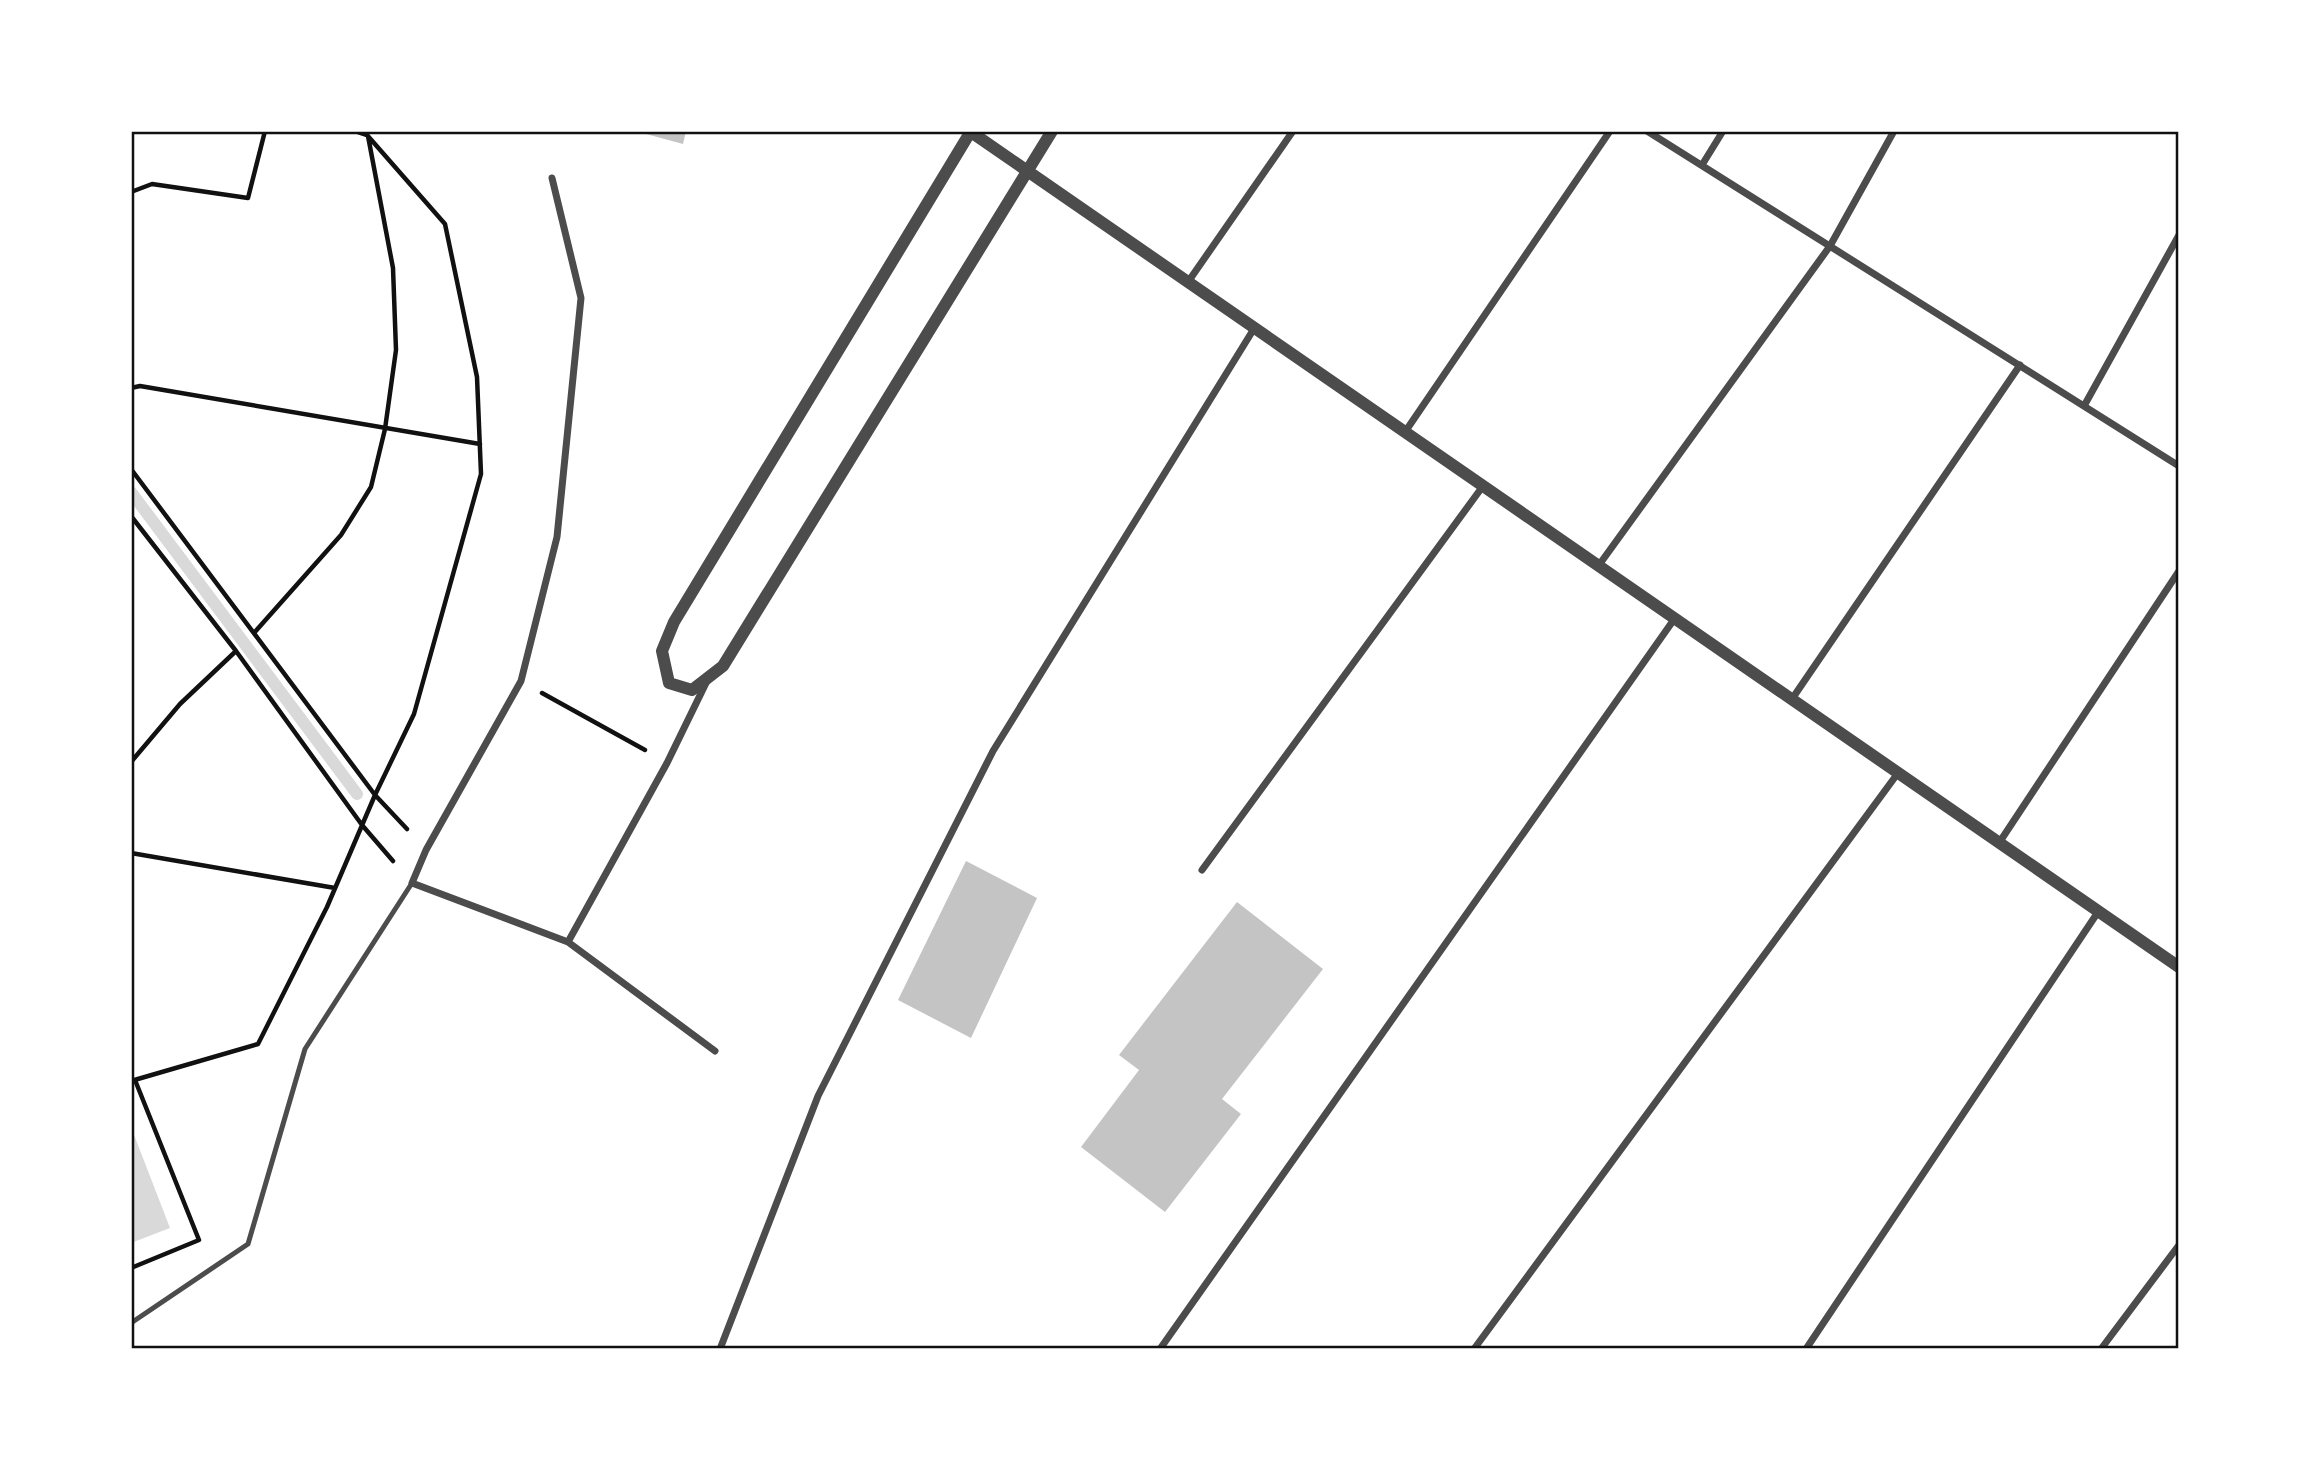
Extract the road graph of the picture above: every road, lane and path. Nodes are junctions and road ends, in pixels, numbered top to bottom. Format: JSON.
{"nodes":[{"id":1,"x":265,"y":131,"type":"edge"},
{"id":2,"x":355,"y":131,"type":"edge"},
{"id":3,"x":971,"y":131,"type":"edge"},
{"id":4,"x":1052,"y":131,"type":"edge"},
{"id":5,"x":1293,"y":131,"type":"edge"},
{"id":6,"x":1610,"y":131,"type":"edge"},
{"id":7,"x":1647,"y":131,"type":"edge"},
{"id":8,"x":1723,"y":131,"type":"edge"},
{"id":9,"x":1894,"y":131,"type":"edge"},
{"id":10,"x":367,"y":135,"type":"junction"},
{"id":11,"x":1702,"y":165,"type":"junction"},
{"id":12,"x":1028,"y":170,"type":"junction"},
{"id":13,"x":552,"y":178,"type":"dead end"},
{"id":14,"x":131,"y":192,"type":"edge"},
{"id":15,"x":2179,"y":235,"type":"edge"},
{"id":16,"x":1830,"y":246,"type":"junction"},
{"id":17,"x":1188,"y":282,"type":"junction"},
{"id":18,"x":1255,"y":327,"type":"junction"},
{"id":19,"x":2020,"y":365,"type":"junction"},
{"id":20,"x":131,"y":388,"type":"edge"},
{"id":21,"x":2084,"y":406,"type":"junction"},
{"id":22,"x":385,"y":429,"type":"junction"},
{"id":23,"x":1405,"y":432,"type":"junction"},
{"id":24,"x":480,"y":444,"type":"junction"},
{"id":25,"x":2179,"y":466,"type":"edge"},
{"id":26,"x":131,"y":469,"type":"edge"},
{"id":27,"x":1483,"y":486,"type":"junction"},
{"id":28,"x":131,"y":516,"type":"edge"},
{"id":29,"x":1599,"y":565,"type":"junction"},
{"id":30,"x":2179,"y":571,"type":"edge"},
{"id":31,"x":1675,"y":618,"type":"junction"},
{"id":32,"x":254,"y":633,"type":"junction"},
{"id":33,"x":236,"y":651,"type":"junction"},
{"id":34,"x":709,"y":676,"type":"junction"},
{"id":35,"x":521,"y":681,"type":"junction"},
{"id":36,"x":1792,"y":699,"type":"junction"},
{"id":37,"x":131,"y":762,"type":"edge"},
{"id":38,"x":667,"y":763,"type":"junction"},
{"id":39,"x":1898,"y":773,"type":"junction"},
{"id":40,"x":375,"y":795,"type":"junction"},
{"id":41,"x":362,"y":825,"type":"junction"},
{"id":42,"x":1999,"y":843,"type":"junction"},
{"id":43,"x":426,"y":850,"type":"junction"},
{"id":44,"x":131,"y":852,"type":"edge"},
{"id":45,"x":1202,"y":870,"type":"dead end"},
{"id":46,"x":412,"y":883,"type":"junction"},
{"id":47,"x":335,"y":888,"type":"junction"},
{"id":48,"x":2098,"y":912,"type":"junction"},
{"id":49,"x":568,"y":942,"type":"junction"},
{"id":50,"x":2179,"y":967,"type":"edge"},
{"id":51,"x":715,"y":1051,"type":"dead end"},
{"id":52,"x":133,"y":1081,"type":"edge"},
{"id":53,"x":2179,"y":1245,"type":"edge"},
{"id":54,"x":131,"y":1268,"type":"edge"},
{"id":55,"x":131,"y":1323,"type":"edge"},
{"id":56,"x":720,"y":1349,"type":"edge"},
{"id":57,"x":1160,"y":1349,"type":"edge"},
{"id":58,"x":1474,"y":1349,"type":"edge"},
{"id":59,"x":1806,"y":1349,"type":"edge"},
{"id":60,"x":2101,"y":1349,"type":"edge"}],
"edges":[{"from":1,"to":14,"type":"path"},
{"from":2,"to":10,"type":"path"},
{"from":3,"to":12,"type":"street"},
{"from":3,"to":34,"type":"street"},
{"from":4,"to":12,"type":"street"},
{"from":5,"to":17,"type":"street"},
{"from":6,"to":23,"type":"street"},
{"from":7,"to":11,"type":"street"},
{"from":8,"to":11,"type":"street"},
{"from":9,"to":16,"type":"street"},
{"from":10,"to":22,"type":"path"},
{"from":10,"to":24,"type":"path"},
{"from":11,"to":16,"type":"street"},
{"from":12,"to":17,"type":"street"},
{"from":12,"to":34,"type":"street"},
{"from":13,"to":35,"type":"street"},
{"from":15,"to":21,"type":"street"},
{"from":16,"to":19,"type":"street"},
{"from":16,"to":29,"type":"street"},
{"from":17,"to":18,"type":"street"},
{"from":18,"to":23,"type":"street"},
{"from":18,"to":56,"type":"street"},
{"from":19,"to":21,"type":"street"},
{"from":19,"to":36,"type":"street"},
{"from":20,"to":22,"type":"path"},
{"from":21,"to":25,"type":"street"},
{"from":22,"to":24,"type":"path"},
{"from":22,"to":32,"type":"path"},
{"from":23,"to":27,"type":"street"},
{"from":24,"to":40,"type":"path"},
{"from":26,"to":32,"type":"path"},
{"from":27,"to":29,"type":"street"},
{"from":27,"to":45,"type":"street"},
{"from":28,"to":33,"type":"path"},
{"from":29,"to":31,"type":"street"},
{"from":30,"to":42,"type":"street"},
{"from":31,"to":36,"type":"street"},
{"from":31,"to":57,"type":"street"},
{"from":32,"to":40,"type":"path"},
{"from":33,"to":37,"type":"path"},
{"from":33,"to":41,"type":"path"},
{"from":34,"to":38,"type":"street"},
{"from":35,"to":38,"type":"path"},
{"from":35,"to":43,"type":"street"},
{"from":36,"to":39,"type":"street"},
{"from":38,"to":49,"type":"street"},
{"from":39,"to":42,"type":"street"},
{"from":39,"to":58,"type":"street"},
{"from":40,"to":41,"type":"path"},
{"from":40,"to":43,"type":"path"},
{"from":41,"to":46,"type":"path"},
{"from":41,"to":47,"type":"path"},
{"from":42,"to":48,"type":"street"},
{"from":43,"to":46,"type":"street"},
{"from":44,"to":47,"type":"path"},
{"from":46,"to":49,"type":"street"},
{"from":46,"to":55,"type":"lane"},
{"from":47,"to":52,"type":"path"},
{"from":48,"to":50,"type":"street"},
{"from":48,"to":59,"type":"street"},
{"from":49,"to":51,"type":"street"},
{"from":52,"to":54,"type":"path"},
{"from":53,"to":60,"type":"street"}]}
